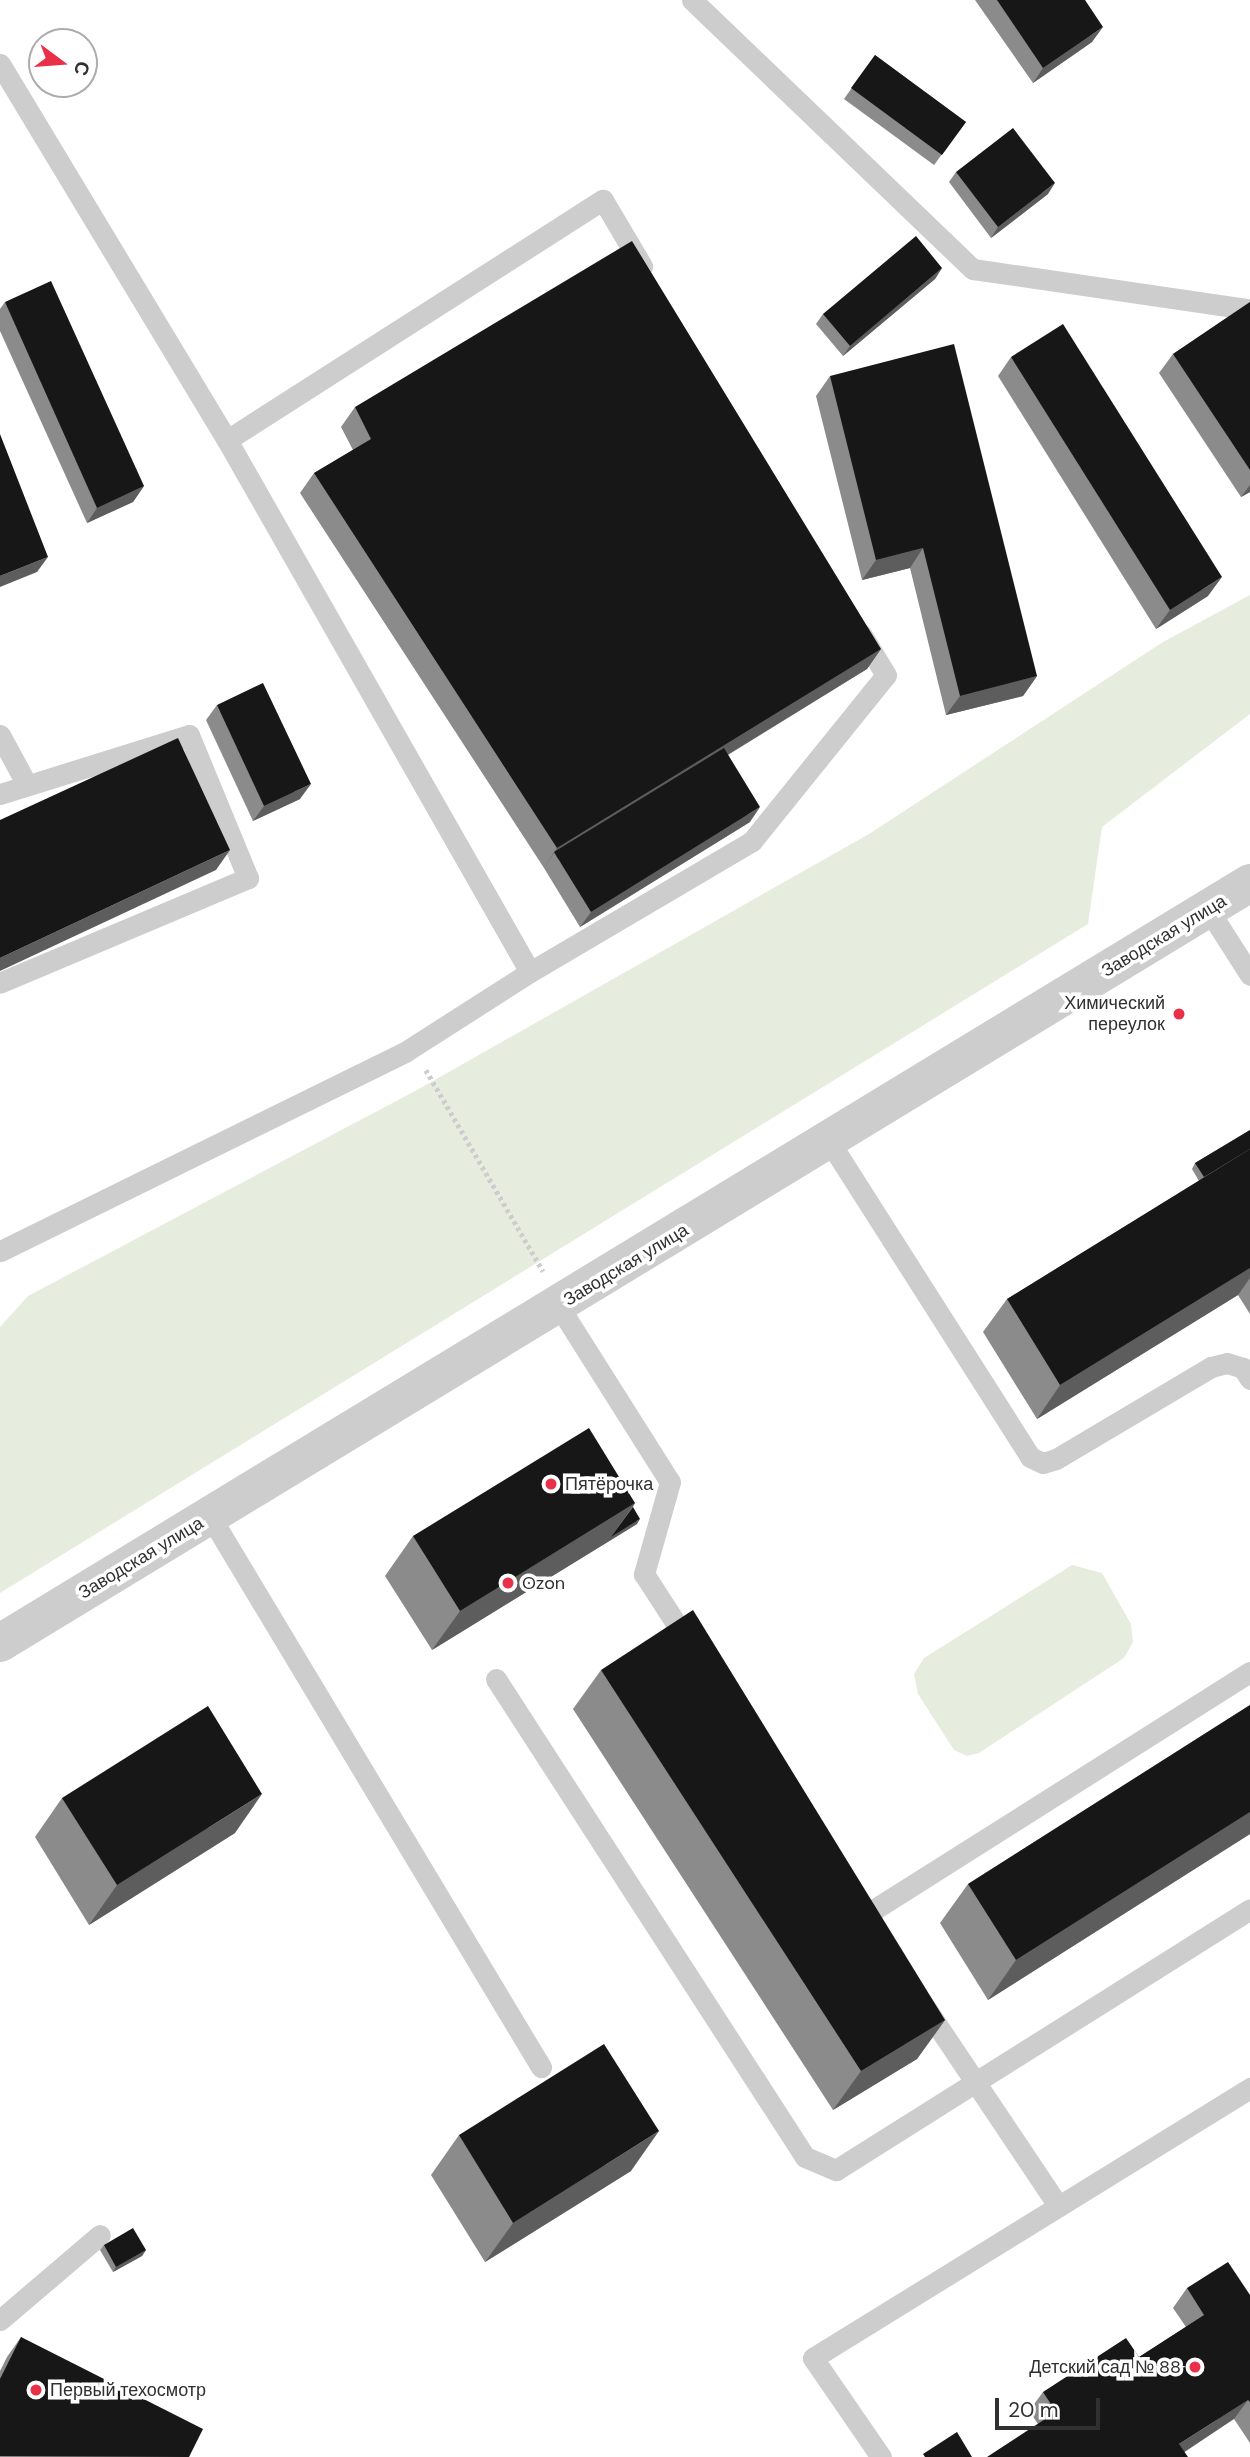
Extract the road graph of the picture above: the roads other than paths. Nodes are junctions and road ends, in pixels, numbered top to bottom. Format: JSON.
{"nodes":[{"id":1,"x":692,"y":0,"type":"edge"},
{"id":2,"x":0,"y":64,"type":"edge"},
{"id":3,"x":652,"y":284,"type":"edge"},
{"id":4,"x":1250,"y":313,"type":"edge"},
{"id":5,"x":227,"y":440,"type":"junction"},
{"id":6,"x":851,"y":616,"type":"edge"},
{"id":7,"x":0,"y":735,"type":"edge"},
{"id":8,"x":27,"y":785,"type":"junction"},
{"id":9,"x":0,"y":794,"type":"edge"},
{"id":10,"x":1250,"y":883,"type":"edge"},
{"id":11,"x":1208,"y":909,"type":"junction"},
{"id":12,"x":530,"y":972,"type":"junction"},
{"id":13,"x":1250,"y":975,"type":"edge"},
{"id":14,"x":0,"y":983,"type":"edge"},
{"id":15,"x":829,"y":1141,"type":"junction"},
{"id":16,"x":0,"y":1251,"type":"edge"},
{"id":17,"x":553,"y":1293,"type":"junction"},
{"id":18,"x":1250,"y":1379,"type":"edge"},
{"id":19,"x":210,"y":1516,"type":"junction"},
{"id":20,"x":0,"y":1643,"type":"edge"},
{"id":21,"x":703,"y":1665,"type":"edge"},
{"id":22,"x":1250,"y":1672,"type":"edge"},
{"id":23,"x":496,"y":1679,"type":"dead end"},
{"id":24,"x":852,"y":1892,"type":"edge"},
{"id":25,"x":1250,"y":1909,"type":"edge"},
{"id":26,"x":867,"y":1914,"type":"junction"},
{"id":27,"x":881,"y":1937,"type":"edge"},
{"id":28,"x":910,"y":1982,"type":"edge"},
{"id":29,"x":541,"y":2067,"type":"dead end"},
{"id":30,"x":973,"y":2083,"type":"junction"},
{"id":31,"x":1250,"y":2088,"type":"edge"},
{"id":32,"x":1058,"y":2206,"type":"junction"},
{"id":33,"x":100,"y":2235,"type":"dead end"},
{"id":34,"x":0,"y":2320,"type":"edge"},
{"id":35,"x":881,"y":2457,"type":"edge"}],
"edges":[{"from":1,"to":4,"type":"lane"},
{"from":2,"to":5,"type":"lane"},
{"from":3,"to":5,"type":"lane"},
{"from":5,"to":12,"type":"lane"},
{"from":6,"to":12,"type":"lane"},
{"from":7,"to":8,"type":"lane"},
{"from":8,"to":9,"type":"lane"},
{"from":8,"to":14,"type":"lane"},
{"from":10,"to":11,"type":"street","name":"Заводская улица"},
{"from":11,"to":13,"type":"lane"},
{"from":11,"to":15,"type":"street","name":"Заводская улица"},
{"from":12,"to":16,"type":"lane"},
{"from":15,"to":17,"type":"street","name":"Заводская улица"},
{"from":15,"to":18,"type":"lane"},
{"from":17,"to":19,"type":"street","name":"Заводская улица"},
{"from":17,"to":21,"type":"lane"},
{"from":19,"to":20,"type":"street","name":"Заводская улица"},
{"from":19,"to":29,"type":"lane"},
{"from":22,"to":26,"type":"lane"},
{"from":23,"to":30,"type":"lane"},
{"from":24,"to":26,"type":"lane"},
{"from":25,"to":30,"type":"lane"},
{"from":26,"to":27,"type":"lane"},
{"from":28,"to":30,"type":"lane"},
{"from":30,"to":32,"type":"lane"},
{"from":31,"to":32,"type":"lane"},
{"from":32,"to":35,"type":"lane"},
{"from":33,"to":34,"type":"lane"}]}
